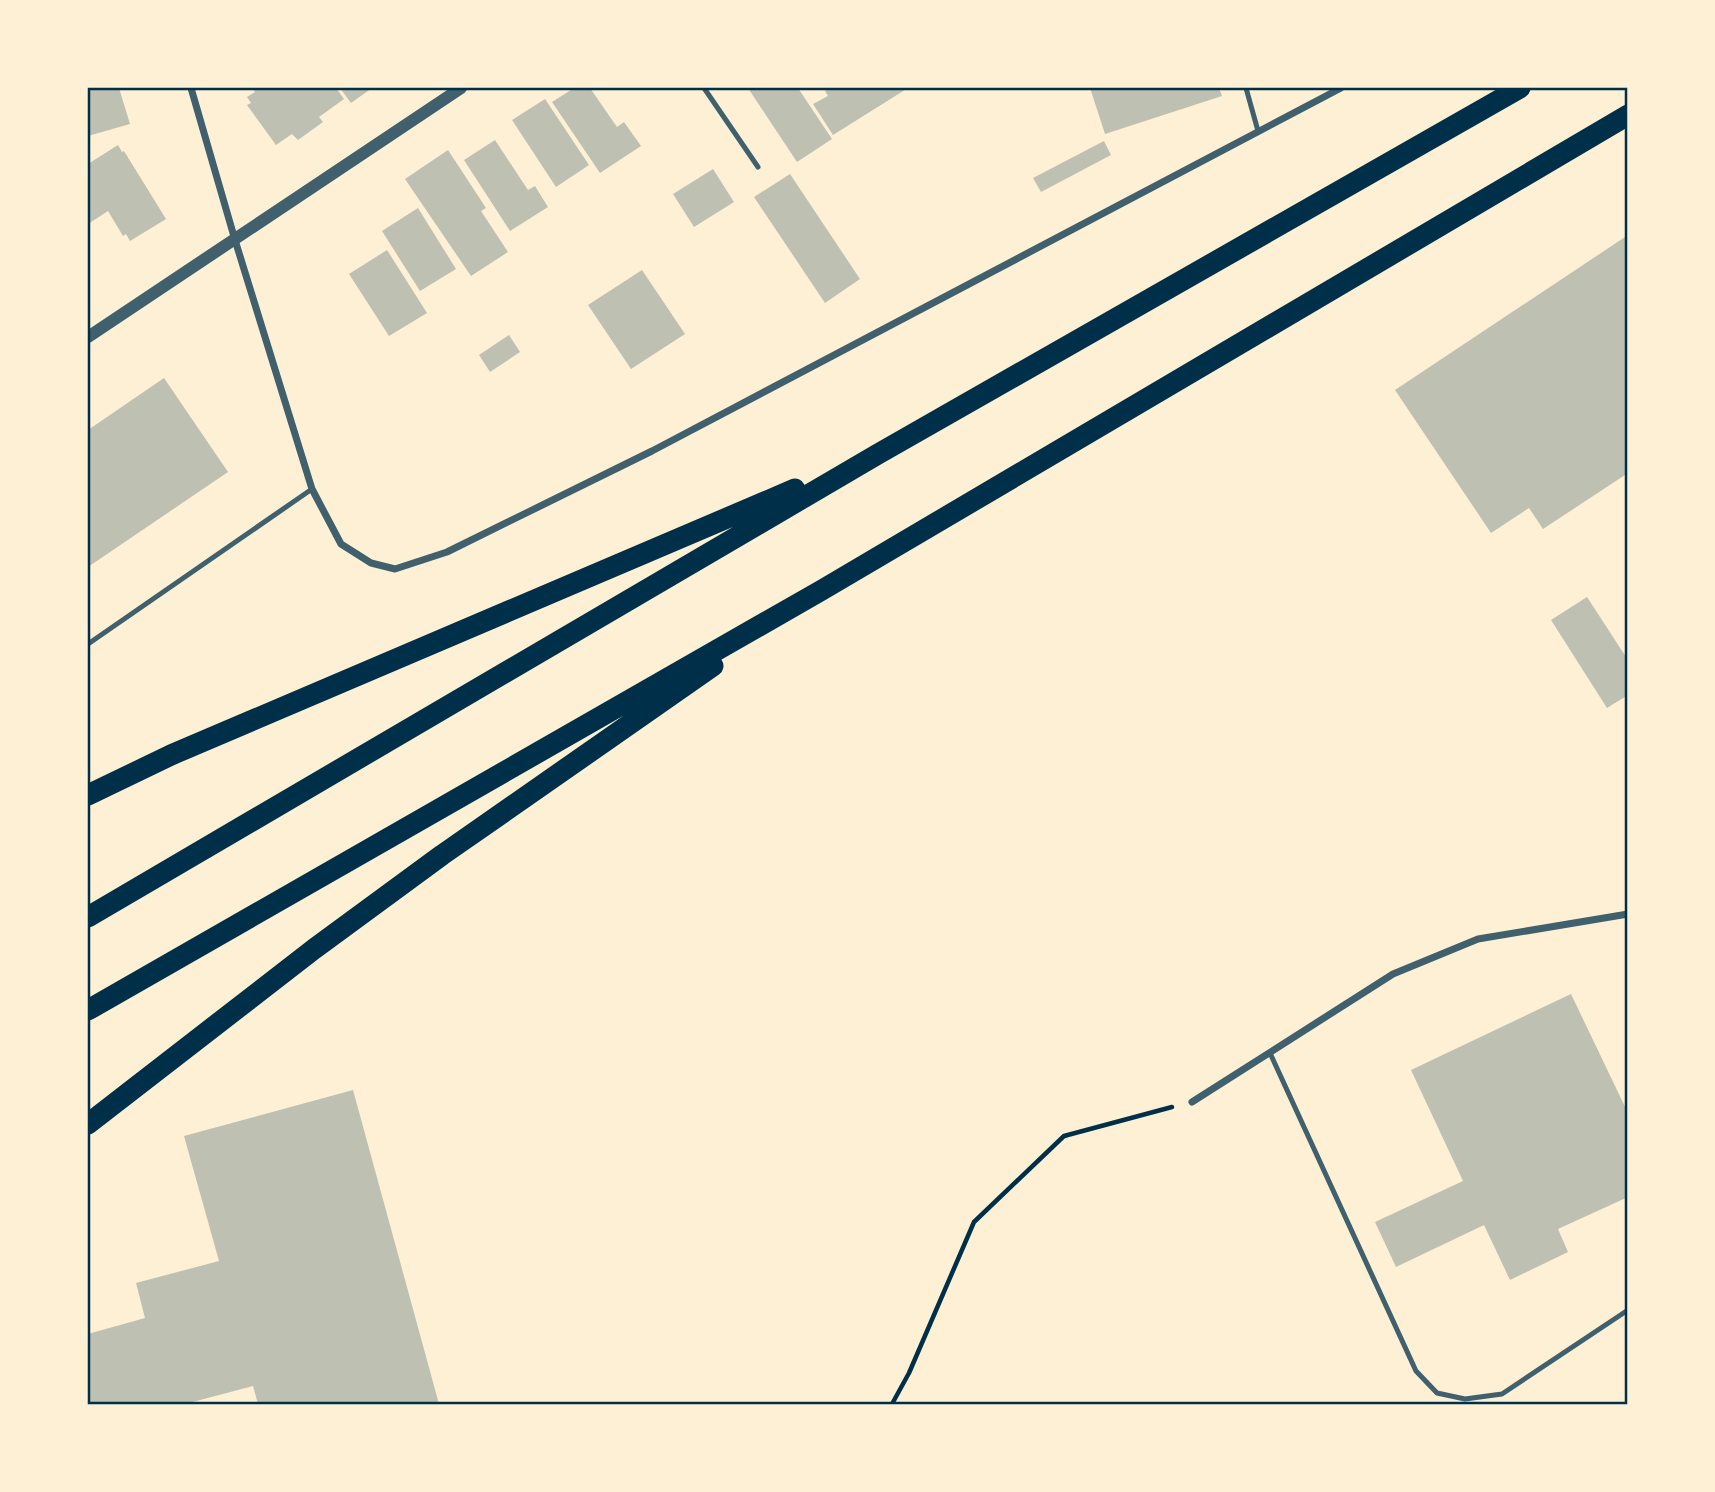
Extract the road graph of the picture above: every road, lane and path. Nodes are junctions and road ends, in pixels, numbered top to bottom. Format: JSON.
{"nodes":[{"id":1,"x":191,"y":88,"type":"edge"},
{"id":2,"x":461,"y":88,"type":"edge"},
{"id":3,"x":704,"y":88,"type":"edge"},
{"id":4,"x":1246,"y":88,"type":"edge"},
{"id":5,"x":1341,"y":88,"type":"edge"},
{"id":6,"x":1520,"y":88,"type":"edge"},
{"id":7,"x":1628,"y":115,"type":"edge"},
{"id":8,"x":1258,"y":131,"type":"junction"},
{"id":9,"x":758,"y":167,"type":"dead end"},
{"id":10,"x":235,"y":240,"type":"junction"},
{"id":11,"x":88,"y":337,"type":"edge"},
{"id":12,"x":878,"y":454,"type":"junction"},
{"id":13,"x":312,"y":489,"type":"junction"},
{"id":14,"x":822,"y":590,"type":"junction"},
{"id":15,"x":88,"y":644,"type":"edge"},
{"id":16,"x":88,"y":795,"type":"edge"},
{"id":17,"x":1628,"y":914,"type":"edge"},
{"id":18,"x":88,"y":917,"type":"edge"},
{"id":19,"x":88,"y":1010,"type":"edge"},
{"id":20,"x":1270,"y":1052,"type":"junction"},
{"id":21,"x":1192,"y":1102,"type":"joint"},
{"id":22,"x":88,"y":1124,"type":"edge"},
{"id":23,"x":1628,"y":1310,"type":"edge"},
{"id":24,"x":892,"y":1405,"type":"edge"}],
"edges":[{"from":1,"to":10,"type":"street"},
{"from":2,"to":10,"type":"street"},
{"from":3,"to":9,"type":"lane"},
{"from":4,"to":8,"type":"lane"},
{"from":5,"to":8,"type":"street"},
{"from":6,"to":12,"type":"highway"},
{"from":7,"to":14,"type":"highway"},
{"from":8,"to":13,"type":"street"},
{"from":10,"to":11,"type":"street"},
{"from":10,"to":13,"type":"street"},
{"from":12,"to":16,"type":"highway"},
{"from":12,"to":18,"type":"highway"},
{"from":13,"to":15,"type":"lane"},
{"from":14,"to":19,"type":"highway"},
{"from":14,"to":22,"type":"highway"},
{"from":17,"to":20,"type":"street"},
{"from":20,"to":21,"type":"street"},
{"from":20,"to":23,"type":"lane"},
{"from":21,"to":24,"type":"path"}]}
